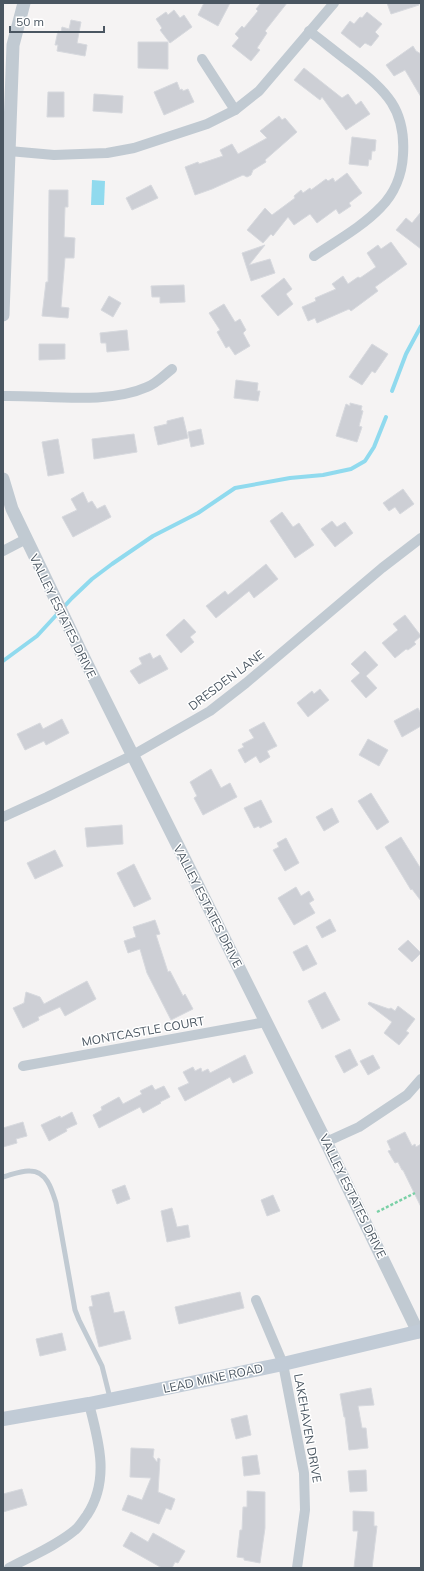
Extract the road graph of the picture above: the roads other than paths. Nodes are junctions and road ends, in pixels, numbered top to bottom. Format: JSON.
{"nodes":[{"id":1,"x":24,"y":3,"type":"edge"},
{"id":2,"x":334,"y":3,"type":"edge"},
{"id":3,"x":309,"y":31,"type":"junction"},
{"id":4,"x":202,"y":59,"type":"dead end"},
{"id":5,"x":235,"y":110,"type":"junction"},
{"id":6,"x":9,"y":151,"type":"junction"},
{"id":7,"x":314,"y":256,"type":"dead end"},
{"id":8,"x":3,"y":315,"type":"edge"},
{"id":9,"x":172,"y":369,"type":"dead end"},
{"id":10,"x":3,"y":396,"type":"edge"},
{"id":11,"x":3,"y":479,"type":"edge"},
{"id":12,"x":421,"y":538,"type":"edge"},
{"id":13,"x":26,"y":539,"type":"junction"},
{"id":14,"x":3,"y":552,"type":"edge"},
{"id":15,"x":133,"y":755,"type":"junction"},
{"id":16,"x":3,"y":817,"type":"edge"},
{"id":17,"x":266,"y":1022,"type":"junction"},
{"id":18,"x":23,"y":1066,"type":"dead end"},
{"id":19,"x":421,"y":1079,"type":"edge"},
{"id":20,"x":326,"y":1142,"type":"junction"},
{"id":21,"x":3,"y":1177,"type":"edge"},
{"id":22,"x":256,"y":1300,"type":"dead end"},
{"id":23,"x":420,"y":1331,"type":"edge"},
{"id":24,"x":283,"y":1364,"type":"junction"},
{"id":25,"x":111,"y":1399,"type":"junction"},
{"id":26,"x":89,"y":1404,"type":"junction"},
{"id":27,"x":3,"y":1419,"type":"edge"},
{"id":28,"x":9,"y":1568,"type":"edge"},
{"id":29,"x":297,"y":1568,"type":"edge"}],
"edges":[{"from":1,"to":6,"type":"street"},
{"from":2,"to":3,"type":"street"},
{"from":3,"to":5,"type":"street"},
{"from":3,"to":7,"type":"street"},
{"from":4,"to":5,"type":"street"},
{"from":5,"to":6,"type":"street"},
{"from":6,"to":8,"type":"street"},
{"from":9,"to":10,"type":"street"},
{"from":11,"to":13,"type":"street","name":"VALLEY ESTATES DRIVE"},
{"from":12,"to":15,"type":"street","name":"DRESDEN LANE"},
{"from":13,"to":14,"type":"street"},
{"from":13,"to":15,"type":"street","name":"VALLEY ESTATES DRIVE"},
{"from":15,"to":16,"type":"street","name":"DRESDEN LANE"},
{"from":15,"to":17,"type":"street","name":"VALLEY ESTATES DRIVE"},
{"from":17,"to":18,"type":"street","name":"MONTCASTLE COURT"},
{"from":17,"to":20,"type":"street","name":"VALLEY ESTATES DRIVE"},
{"from":19,"to":20,"type":"street"},
{"from":20,"to":23,"type":"street","name":"VALLEY ESTATES DRIVE"},
{"from":21,"to":25,"type":"lane"},
{"from":22,"to":24,"type":"street","name":"LAKEHAVEN DRIVE"},
{"from":23,"to":24,"type":"main road","name":"LEAD MINE ROAD"},
{"from":24,"to":25,"type":"main road","name":"LEAD MINE ROAD"},
{"from":24,"to":29,"type":"street","name":"LAKEHAVEN DRIVE"},
{"from":25,"to":26,"type":"main road","name":"LEAD MINE ROAD"},
{"from":26,"to":27,"type":"main road","name":"LEAD MINE ROAD"},
{"from":26,"to":28,"type":"street"}]}
